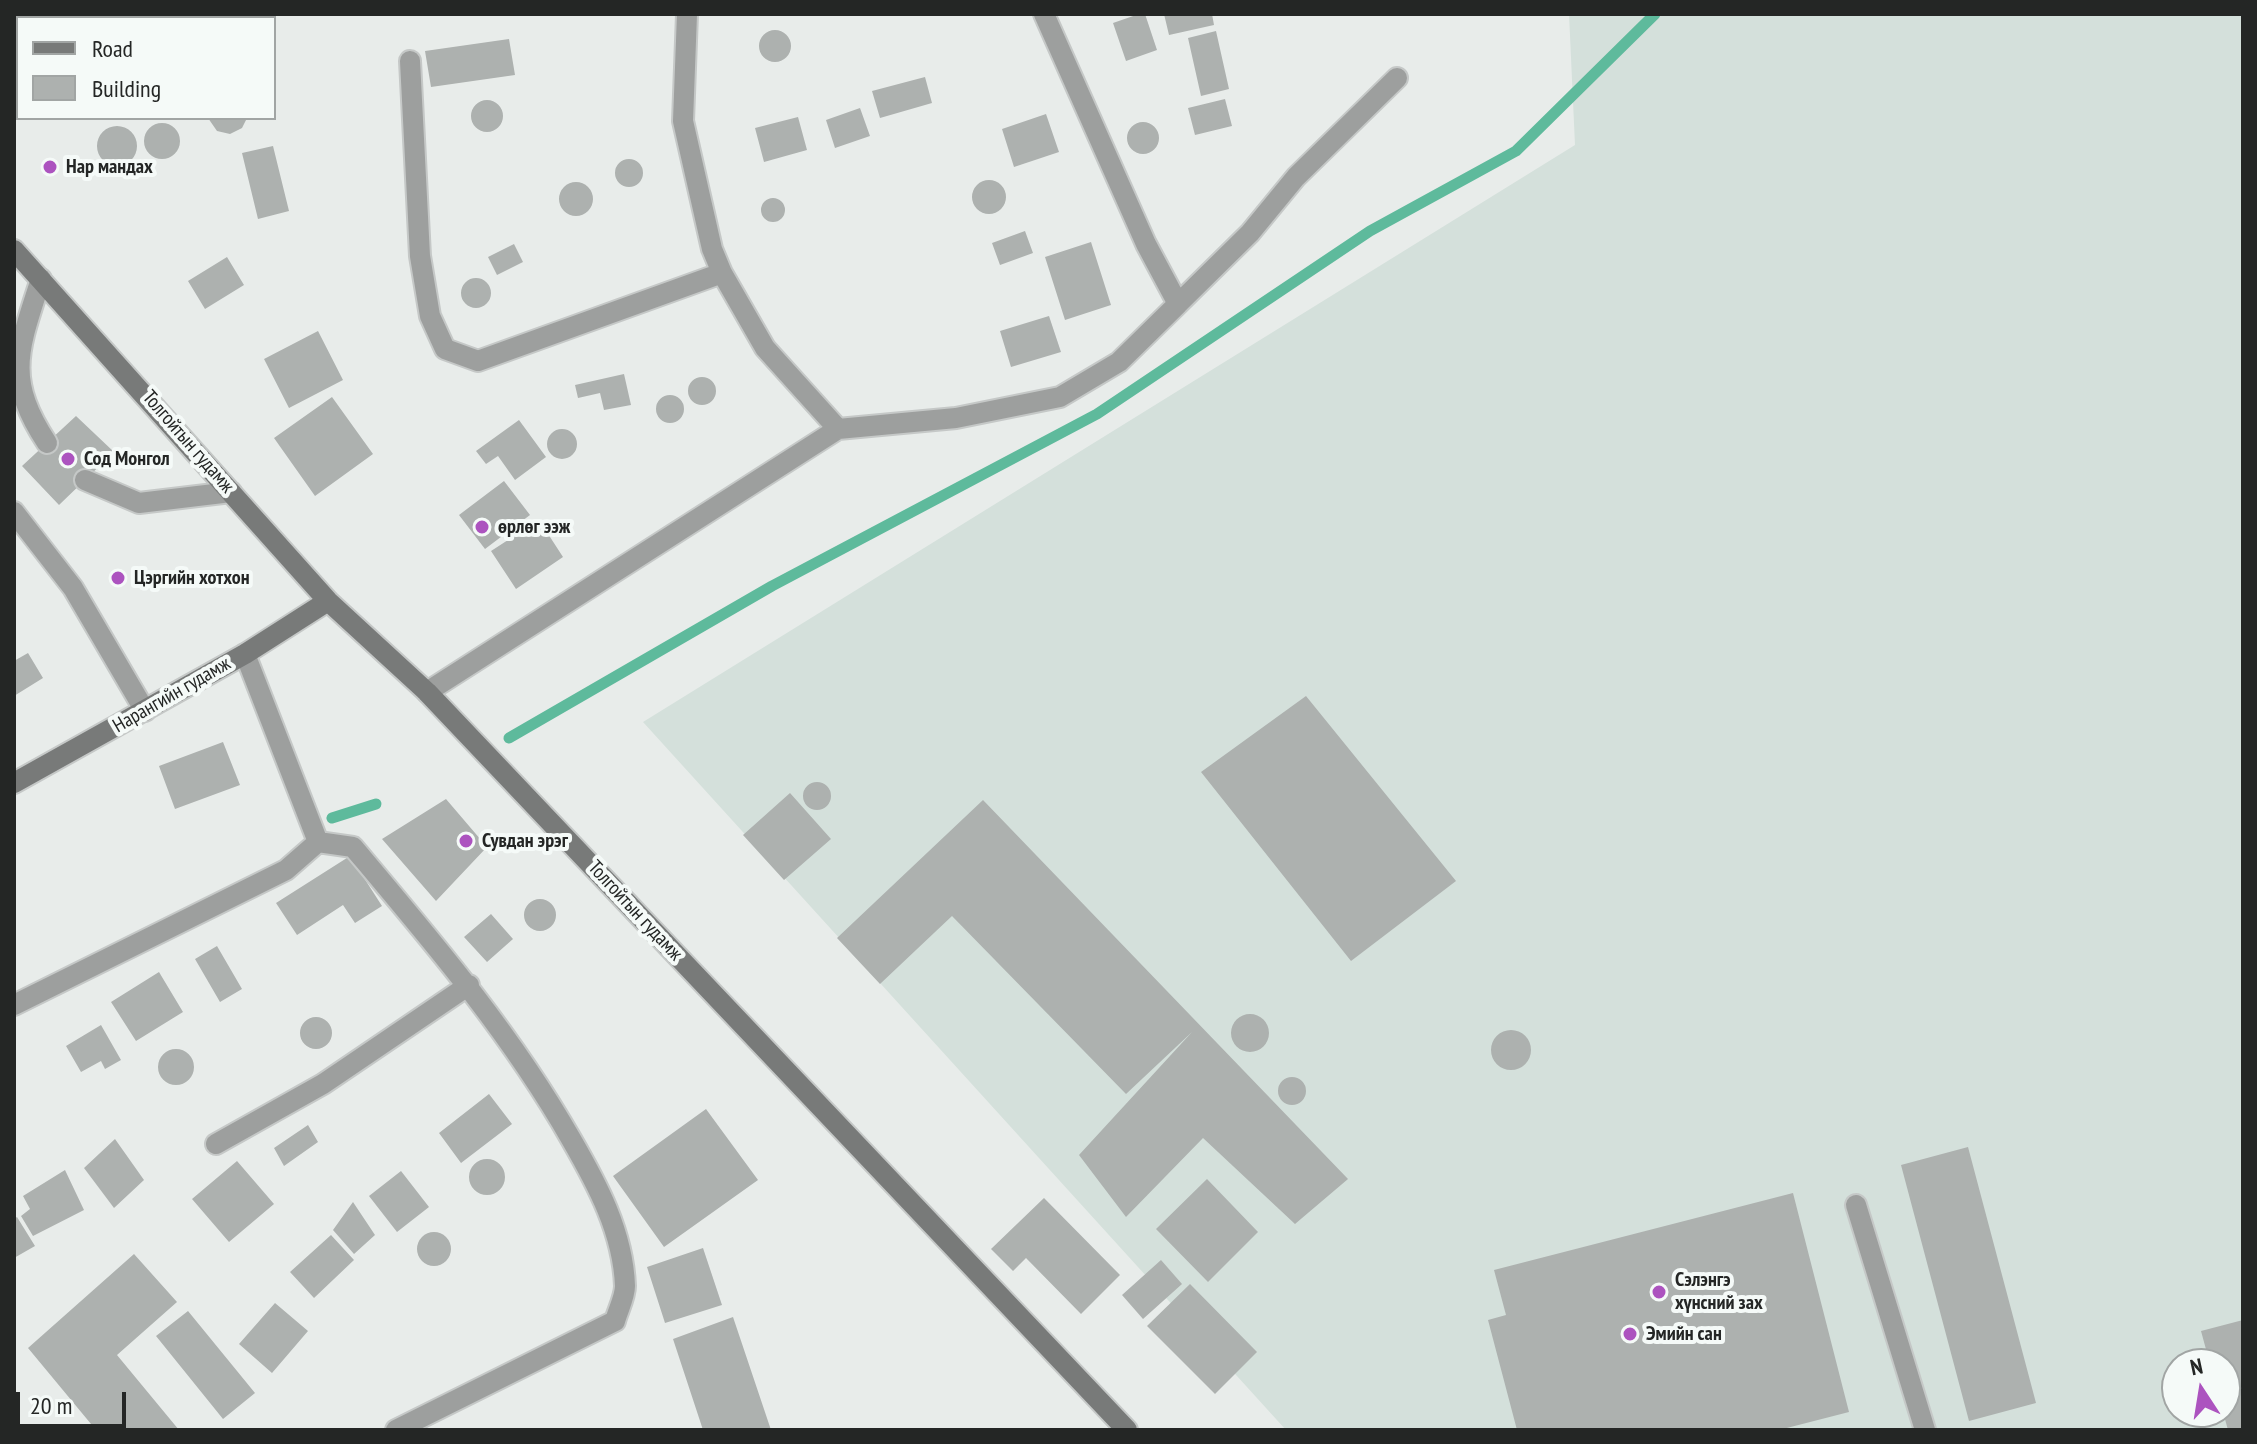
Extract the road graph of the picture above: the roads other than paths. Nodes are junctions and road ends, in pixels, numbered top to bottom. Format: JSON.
{"nodes":[{"id":1,"x":687,"y":14,"type":"edge"},
{"id":2,"x":1044,"y":14,"type":"edge"},
{"id":3,"x":410,"y":61,"type":"dead end"},
{"id":4,"x":1397,"y":78,"type":"dead end"},
{"id":5,"x":14,"y":250,"type":"edge"},
{"id":6,"x":722,"y":273,"type":"junction"},
{"id":7,"x":41,"y":279,"type":"junction"},
{"id":8,"x":1178,"y":304,"type":"junction"},
{"id":9,"x":838,"y":429,"type":"junction"},
{"id":10,"x":47,"y":443,"type":"dead end"},
{"id":11,"x":85,"y":480,"type":"dead end"},
{"id":12,"x":231,"y":492,"type":"junction"},
{"id":13,"x":14,"y":512,"type":"edge"},
{"id":14,"x":328,"y":601,"type":"junction"},
{"id":15,"x":245,"y":654,"type":"junction"},
{"id":16,"x":427,"y":692,"type":"junction"},
{"id":17,"x":145,"y":711,"type":"junction"},
{"id":18,"x":14,"y":783,"type":"edge"},
{"id":19,"x":318,"y":842,"type":"junction"},
{"id":20,"x":469,"y":985,"type":"junction"},
{"id":21,"x":14,"y":1005,"type":"edge"},
{"id":22,"x":216,"y":1144,"type":"dead end"},
{"id":23,"x":1856,"y":1205,"type":"dead end"},
{"id":24,"x":396,"y":1430,"type":"edge"},
{"id":25,"x":1127,"y":1430,"type":"edge"},
{"id":26,"x":1925,"y":1430,"type":"edge"}],
"edges":[{"from":1,"to":6,"type":"street"},
{"from":2,"to":8,"type":"street"},
{"from":3,"to":6,"type":"street"},
{"from":4,"to":8,"type":"street"},
{"from":5,"to":7,"type":"main road","name":"Толгойтын гудамж"},
{"from":6,"to":9,"type":"street"},
{"from":7,"to":10,"type":"street"},
{"from":7,"to":12,"type":"main road","name":"Толгойтын гудамж"},
{"from":8,"to":9,"type":"street"},
{"from":9,"to":16,"type":"street"},
{"from":11,"to":12,"type":"street"},
{"from":12,"to":14,"type":"main road","name":"Толгойтын гудамж"},
{"from":13,"to":17,"type":"street"},
{"from":14,"to":15,"type":"main road","name":"Нарангийн гудамж"},
{"from":14,"to":16,"type":"main road","name":"Толгойтын гудамж"},
{"from":15,"to":17,"type":"main road","name":"Нарангийн гудамж"},
{"from":15,"to":19,"type":"street"},
{"from":16,"to":25,"type":"main road","name":"Толгойтын гудамж"},
{"from":17,"to":18,"type":"main road","name":"Нарангийн гудамж"},
{"from":19,"to":20,"type":"street"},
{"from":19,"to":21,"type":"street"},
{"from":20,"to":22,"type":"street"},
{"from":20,"to":24,"type":"street"},
{"from":23,"to":26,"type":"street"}]}
